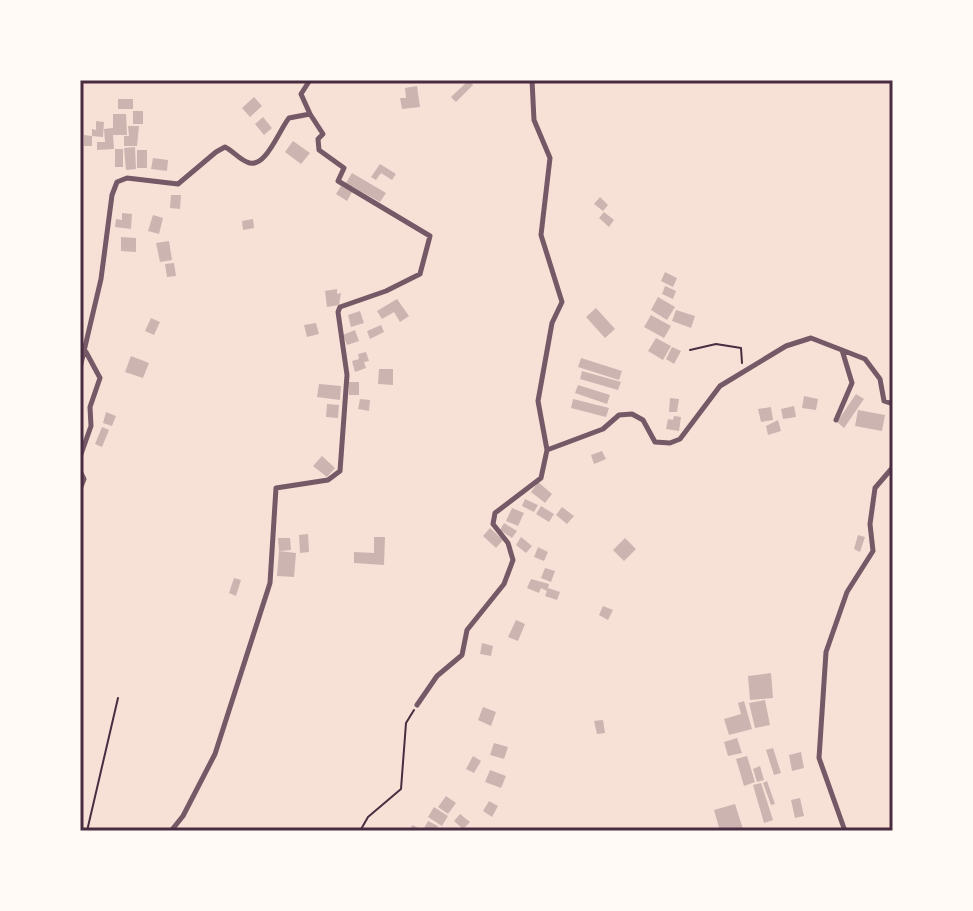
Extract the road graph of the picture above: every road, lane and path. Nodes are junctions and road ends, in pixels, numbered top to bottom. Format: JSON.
{"nodes":[{"id":1,"x":310,"y":80,"type":"edge"},
{"id":2,"x":532,"y":80,"type":"edge"},
{"id":3,"x":310,"y":114,"type":"junction"},
{"id":4,"x":841,"y":349,"type":"junction"},
{"id":5,"x":690,"y":350,"type":"dead end"},
{"id":6,"x":86,"y":351,"type":"junction"},
{"id":7,"x":80,"y":368,"type":"edge"},
{"id":8,"x":743,"y":371,"type":"junction"},
{"id":9,"x":893,"y":404,"type":"edge"},
{"id":10,"x":836,"y":420,"type":"dead end"},
{"id":11,"x":547,"y":450,"type":"junction"},
{"id":12,"x":80,"y":457,"type":"edge"},
{"id":13,"x":893,"y":467,"type":"edge"},
{"id":14,"x":80,"y":471,"type":"edge"},
{"id":15,"x":80,"y":489,"type":"edge"},
{"id":16,"x":118,"y":698,"type":"dead end"},
{"id":17,"x":417,"y":705,"type":"joint"},
{"id":18,"x":87,"y":831,"type":"edge"},
{"id":19,"x":171,"y":831,"type":"edge"},
{"id":20,"x":360,"y":831,"type":"edge"},
{"id":21,"x":845,"y":831,"type":"edge"}],
"edges":[{"from":1,"to":3,"type":"street"},
{"from":2,"to":11,"type":"street"},
{"from":3,"to":6,"type":"street"},
{"from":3,"to":19,"type":"street"},
{"from":4,"to":8,"type":"street"},
{"from":4,"to":9,"type":"street"},
{"from":4,"to":10,"type":"street"},
{"from":5,"to":8,"type":"path"},
{"from":6,"to":7,"type":"street"},
{"from":6,"to":12,"type":"street"},
{"from":8,"to":11,"type":"street"},
{"from":11,"to":17,"type":"street"},
{"from":13,"to":21,"type":"street"},
{"from":14,"to":15,"type":"street"},
{"from":16,"to":18,"type":"path"},
{"from":17,"to":20,"type":"path"}]}
